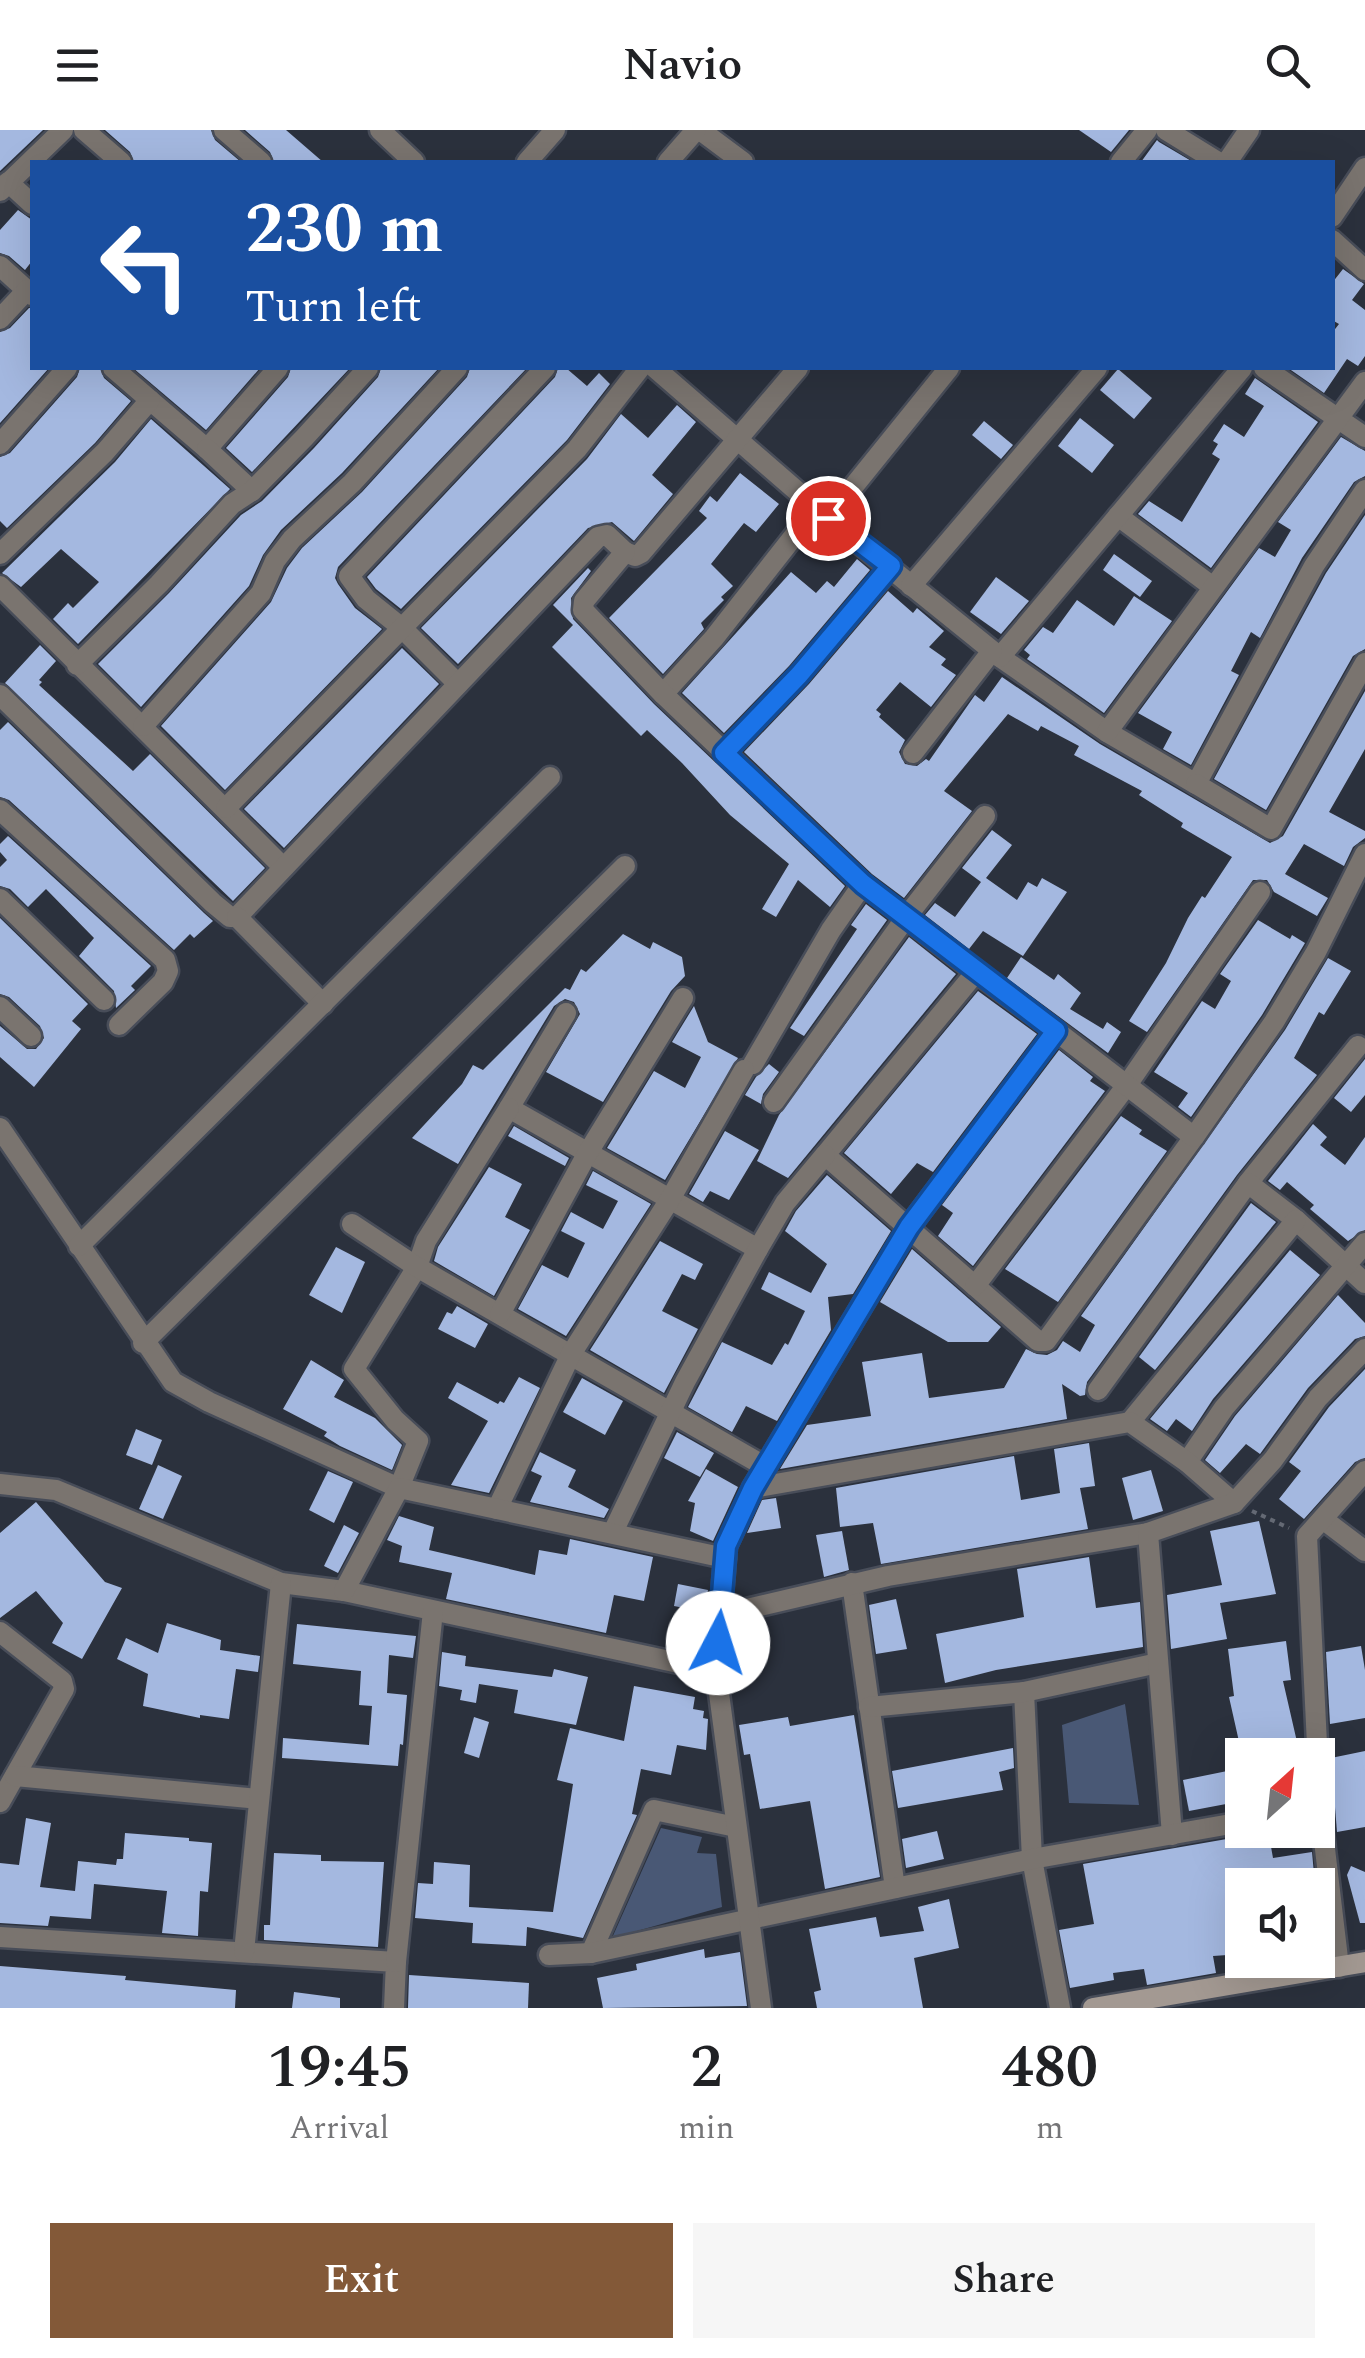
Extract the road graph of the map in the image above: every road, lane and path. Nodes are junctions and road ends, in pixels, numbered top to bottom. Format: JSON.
{"nodes":[{"id":1,"x":64,"y":130,"type":"edge"},
{"id":2,"x":84,"y":130,"type":"edge"},
{"id":3,"x":224,"y":130,"type":"edge"},
{"id":4,"x":556,"y":130,"type":"edge"},
{"id":5,"x":698,"y":130,"type":"edge"},
{"id":6,"x":1146,"y":130,"type":"edge"},
{"id":7,"x":1166,"y":130,"type":"edge"},
{"id":8,"x":1249,"y":130,"type":"edge"},
{"id":9,"x":386,"y":132,"type":"edge"},
{"id":10,"x":32,"y":160,"type":"edge"},
{"id":11,"x":118,"y":160,"type":"edge"},
{"id":12,"x":260,"y":160,"type":"edge"},
{"id":13,"x":412,"y":160,"type":"edge"},
{"id":14,"x":529,"y":160,"type":"edge"},
{"id":15,"x":670,"y":160,"type":"edge"},
{"id":16,"x":740,"y":160,"type":"edge"},
{"id":17,"x":1123,"y":160,"type":"edge"},
{"id":18,"x":1215,"y":160,"type":"edge"},
{"id":19,"x":1228,"y":160,"type":"edge"},
{"id":20,"x":30,"y":162,"type":"edge"},
{"id":21,"x":1365,"y":168,"type":"edge"},
{"id":22,"x":4,"y":187,"type":"edge"},
{"id":23,"x":30,"y":203,"type":"edge"},
{"id":24,"x":1335,"y":212,"type":"edge"},
{"id":25,"x":1337,"y":253,"type":"edge"},
{"id":26,"x":0,"y":266,"type":"edge"},
{"id":27,"x":1365,"y":270,"type":"edge"},
{"id":28,"x":30,"y":292,"type":"edge"},
{"id":29,"x":0,"y":319,"type":"edge"},
{"id":30,"x":64,"y":370,"type":"edge"},
{"id":31,"x":115,"y":370,"type":"edge"},
{"id":32,"x":276,"y":370,"type":"edge"},
{"id":33,"x":366,"y":370,"type":"edge"},
{"id":34,"x":454,"y":370,"type":"edge"},
{"id":35,"x":543,"y":370,"type":"edge"},
{"id":36,"x":638,"y":370,"type":"edge"},
{"id":37,"x":657,"y":370,"type":"edge"},
{"id":38,"x":796,"y":370,"type":"edge"},
{"id":39,"x":947,"y":370,"type":"edge"},
{"id":40,"x":1095,"y":370,"type":"edge"},
{"id":41,"x":1240,"y":370,"type":"edge"},
{"id":42,"x":1267,"y":370,"type":"edge"},
{"id":43,"x":1365,"y":382,"type":"edge"},
{"id":44,"x":150,"y":400,"type":"junction"},
{"id":45,"x":1338,"y":420,"type":"junction"},
{"id":46,"x":1365,"y":437,"type":"edge"},
{"id":47,"x":737,"y":442,"type":"junction"},
{"id":48,"x":0,"y":444,"type":"edge"},
{"id":49,"x":206,"y":449,"type":"junction"},
{"id":50,"x":1365,"y":490,"type":"edge"},
{"id":51,"x":252,"y":491,"type":"junction"},
{"id":52,"x":822,"y":513,"type":"junction"},
{"id":53,"x":1118,"y":516,"type":"junction"},
{"id":54,"x":625,"y":552,"type":"junction"},
{"id":55,"x":0,"y":554,"type":"edge"},
{"id":56,"x":891,"y":566,"type":"junction"},
{"id":57,"x":0,"y":586,"type":"edge"},
{"id":58,"x":912,"y":586,"type":"junction"},
{"id":59,"x":1212,"y":587,"type":"junction"},
{"id":60,"x":402,"y":628,"type":"junction"},
{"id":61,"x":996,"y":654,"type":"junction"},
{"id":62,"x":1365,"y":663,"type":"edge"},
{"id":63,"x":78,"y":664,"type":"junction"},
{"id":64,"x":458,"y":684,"type":"junction"},
{"id":65,"x":663,"y":694,"type":"junction"},
{"id":66,"x":0,"y":695,"type":"edge"},
{"id":67,"x":142,"y":726,"type":"junction"},
{"id":68,"x":1108,"y":732,"type":"junction"},
{"id":69,"x":724,"y":753,"type":"junction"},
{"id":70,"x":913,"y":753,"type":"dead end"},
{"id":71,"x":550,"y":777,"type":"dead end"},
{"id":72,"x":1196,"y":784,"type":"junction"},
{"id":73,"x":226,"y":808,"type":"junction"},
{"id":74,"x":0,"y":810,"type":"edge"},
{"id":75,"x":984,"y":816,"type":"dead end"},
{"id":76,"x":1365,"y":854,"type":"edge"},
{"id":77,"x":282,"y":866,"type":"junction"},
{"id":78,"x":625,"y":866,"type":"dead end"},
{"id":79,"x":863,"y":884,"type":"junction"},
{"id":80,"x":1260,"y":892,"type":"dead end"},
{"id":81,"x":0,"y":899,"type":"edge"},
{"id":82,"x":907,"y":916,"type":"junction"},
{"id":83,"x":237,"y":918,"type":"junction"},
{"id":84,"x":976,"y":972,"type":"junction"},
{"id":85,"x":682,"y":998,"type":"dead end"},
{"id":86,"x":104,"y":1000,"type":"dead end"},
{"id":87,"x":322,"y":1004,"type":"junction"},
{"id":88,"x":0,"y":1007,"type":"edge"},
{"id":89,"x":566,"y":1013,"type":"dead end"},
{"id":90,"x":119,"y":1025,"type":"dead end"},
{"id":91,"x":1056,"y":1031,"type":"junction"},
{"id":92,"x":31,"y":1036,"type":"dead end"},
{"id":93,"x":1358,"y":1046,"type":"dead end"},
{"id":94,"x":1127,"y":1086,"type":"junction"},
{"id":95,"x":774,"y":1102,"type":"dead end"},
{"id":96,"x":510,"y":1108,"type":"junction"},
{"id":97,"x":0,"y":1128,"type":"edge"},
{"id":98,"x":1194,"y":1138,"type":"junction"},
{"id":99,"x":587,"y":1154,"type":"junction"},
{"id":100,"x":825,"y":1155,"type":"junction"},
{"id":101,"x":1248,"y":1182,"type":"junction"},
{"id":102,"x":668,"y":1201,"type":"junction"},
{"id":103,"x":1296,"y":1220,"type":"junction"},
{"id":104,"x":352,"y":1224,"type":"dead end"},
{"id":105,"x":909,"y":1227,"type":"junction"},
{"id":106,"x":1365,"y":1243,"type":"edge"},
{"id":107,"x":79,"y":1246,"type":"junction"},
{"id":108,"x":758,"y":1249,"type":"junction"},
{"id":109,"x":1346,"y":1265,"type":"junction"},
{"id":110,"x":417,"y":1268,"type":"junction"},
{"id":111,"x":1365,"y":1283,"type":"edge"},
{"id":112,"x":975,"y":1286,"type":"junction"},
{"id":113,"x":500,"y":1314,"type":"junction"},
{"id":114,"x":144,"y":1343,"type":"junction"},
{"id":115,"x":1365,"y":1349,"type":"edge"},
{"id":116,"x":571,"y":1354,"type":"junction"},
{"id":117,"x":1098,"y":1390,"type":"dead end"},
{"id":118,"x":670,"y":1411,"type":"junction"},
{"id":119,"x":1130,"y":1422,"type":"junction"},
{"id":120,"x":1187,"y":1462,"type":"junction"},
{"id":121,"x":766,"y":1467,"type":"junction"},
{"id":122,"x":1365,"y":1470,"type":"edge"},
{"id":123,"x":0,"y":1484,"type":"edge"},
{"id":124,"x":399,"y":1488,"type":"junction"},
{"id":125,"x":753,"y":1488,"type":"junction"},
{"id":126,"x":1234,"y":1503,"type":"junction"},
{"id":127,"x":497,"y":1509,"type":"junction"},
{"id":128,"x":1324,"y":1520,"type":"junction"},
{"id":129,"x":613,"y":1532,"type":"junction"},
{"id":130,"x":1148,"y":1533,"type":"junction"},
{"id":131,"x":1307,"y":1536,"type":"junction"},
{"id":132,"x":1365,"y":1551,"type":"edge"},
{"id":133,"x":725,"y":1558,"type":"junction"},
{"id":134,"x":281,"y":1583,"type":"junction"},
{"id":135,"x":852,"y":1583,"type":"junction"},
{"id":136,"x":344,"y":1591,"type":"junction"},
{"id":137,"x":433,"y":1611,"type":"junction"},
{"id":138,"x":721,"y":1615,"type":"junction"},
{"id":139,"x":0,"y":1632,"type":"edge"},
{"id":140,"x":1158,"y":1663,"type":"junction"},
{"id":141,"x":716,"y":1672,"type":"junction"},
{"id":142,"x":1024,"y":1692,"type":"junction"},
{"id":143,"x":868,"y":1708,"type":"junction"},
{"id":144,"x":1316,"y":1738,"type":"edge"},
{"id":145,"x":15,"y":1776,"type":"junction"},
{"id":146,"x":259,"y":1799,"type":"junction"},
{"id":147,"x":0,"y":1802,"type":"edge"},
{"id":148,"x":1225,"y":1825,"type":"edge"},
{"id":149,"x":736,"y":1827,"type":"junction"},
{"id":150,"x":1172,"y":1835,"type":"junction"},
{"id":151,"x":1324,"y":1848,"type":"edge"},
{"id":152,"x":1032,"y":1859,"type":"junction"},
{"id":153,"x":896,"y":1888,"type":"junction"},
{"id":154,"x":751,"y":1920,"type":"junction"},
{"id":155,"x":0,"y":1938,"type":"edge"},
{"id":156,"x":244,"y":1952,"type":"junction"},
{"id":157,"x":591,"y":1953,"type":"junction"},
{"id":158,"x":548,"y":1955,"type":"dead end"},
{"id":159,"x":396,"y":1962,"type":"junction"},
{"id":160,"x":1365,"y":1962,"type":"edge"},
{"id":161,"x":1340,"y":1967,"type":"junction"},
{"id":162,"x":394,"y":2008,"type":"edge"},
{"id":163,"x":760,"y":2008,"type":"edge"},
{"id":164,"x":1060,"y":2008,"type":"edge"},
{"id":165,"x":1093,"y":2008,"type":"edge"}],
"edges":[{"from":1,"to":10,"type":"street"},
{"from":2,"to":11,"type":"street"},
{"from":3,"to":12,"type":"street"},
{"from":4,"to":14,"type":"street"},
{"from":5,"to":15,"type":"street"},
{"from":5,"to":16,"type":"street"},
{"from":6,"to":17,"type":"street"},
{"from":7,"to":18,"type":"street"},
{"from":8,"to":19,"type":"street"},
{"from":9,"to":13,"type":"street"},
{"from":20,"to":22,"type":"street"},
{"from":21,"to":24,"type":"street"},
{"from":22,"to":23,"type":"street"},
{"from":25,"to":27,"type":"street"},
{"from":26,"to":28,"type":"street"},
{"from":28,"to":29,"type":"street"},
{"from":30,"to":48,"type":"street"},
{"from":31,"to":44,"type":"street"},
{"from":32,"to":49,"type":"street"},
{"from":33,"to":51,"type":"street"},
{"from":34,"to":67,"type":"street"},
{"from":35,"to":60,"type":"street"},
{"from":36,"to":60,"type":"street"},
{"from":37,"to":47,"type":"street"},
{"from":38,"to":47,"type":"street"},
{"from":39,"to":52,"type":"street"},
{"from":40,"to":58,"type":"street"},
{"from":41,"to":53,"type":"street"},
{"from":42,"to":45,"type":"street"},
{"from":43,"to":45,"type":"street"},
{"from":44,"to":49,"type":"street"},
{"from":44,"to":55,"type":"street"},
{"from":45,"to":46,"type":"street"},
{"from":45,"to":59,"type":"street"},
{"from":47,"to":52,"type":"street"},
{"from":47,"to":54,"type":"street"},
{"from":49,"to":51,"type":"street"},
{"from":50,"to":72,"type":"street"},
{"from":51,"to":63,"type":"street"},
{"from":52,"to":56,"type":"street"},
{"from":52,"to":65,"type":"street"},
{"from":53,"to":59,"type":"street"},
{"from":53,"to":61,"type":"street"},
{"from":54,"to":64,"type":"street"},
{"from":54,"to":65,"type":"street"},
{"from":56,"to":58,"type":"street"},
{"from":56,"to":69,"type":"street"},
{"from":57,"to":63,"type":"street"},
{"from":58,"to":61,"type":"street"},
{"from":59,"to":68,"type":"street"},
{"from":60,"to":64,"type":"street"},
{"from":60,"to":73,"type":"street"},
{"from":61,"to":68,"type":"street"},
{"from":61,"to":70,"type":"street"},
{"from":62,"to":72,"type":"street"},
{"from":63,"to":67,"type":"street"},
{"from":64,"to":77,"type":"street"},
{"from":65,"to":69,"type":"street"},
{"from":66,"to":83,"type":"street"},
{"from":67,"to":73,"type":"street"},
{"from":68,"to":72,"type":"street"},
{"from":69,"to":79,"type":"street"},
{"from":71,"to":87,"type":"street"},
{"from":73,"to":77,"type":"street"},
{"from":74,"to":90,"type":"street"},
{"from":75,"to":82,"type":"street"},
{"from":76,"to":98,"type":"street"},
{"from":77,"to":83,"type":"street"},
{"from":78,"to":114,"type":"street"},
{"from":79,"to":82,"type":"street"},
{"from":79,"to":102,"type":"street"},
{"from":80,"to":94,"type":"street"},
{"from":81,"to":86,"type":"street"},
{"from":82,"to":84,"type":"street"},
{"from":82,"to":95,"type":"street"},
{"from":83,"to":87,"type":"street"},
{"from":84,"to":91,"type":"street"},
{"from":84,"to":100,"type":"street"},
{"from":85,"to":99,"type":"street"},
{"from":87,"to":107,"type":"street"},
{"from":88,"to":92,"type":"street"},
{"from":89,"to":96,"type":"street"},
{"from":91,"to":94,"type":"street"},
{"from":91,"to":105,"type":"street"},
{"from":93,"to":101,"type":"street"},
{"from":94,"to":98,"type":"street"},
{"from":94,"to":112,"type":"street"},
{"from":96,"to":99,"type":"street"},
{"from":96,"to":110,"type":"street"},
{"from":97,"to":107,"type":"street"},
{"from":98,"to":112,"type":"street"},
{"from":99,"to":102,"type":"street"},
{"from":99,"to":113,"type":"street"},
{"from":100,"to":105,"type":"street"},
{"from":100,"to":108,"type":"street"},
{"from":101,"to":103,"type":"street"},
{"from":101,"to":117,"type":"street"},
{"from":102,"to":108,"type":"street"},
{"from":102,"to":116,"type":"street"},
{"from":103,"to":109,"type":"street"},
{"from":103,"to":119,"type":"street"},
{"from":104,"to":110,"type":"street"},
{"from":105,"to":112,"type":"street"},
{"from":105,"to":121,"type":"street"},
{"from":106,"to":109,"type":"street"},
{"from":107,"to":114,"type":"street"},
{"from":108,"to":118,"type":"street"},
{"from":109,"to":111,"type":"street"},
{"from":109,"to":120,"type":"street"},
{"from":110,"to":113,"type":"street"},
{"from":110,"to":124,"type":"street"},
{"from":113,"to":116,"type":"street"},
{"from":114,"to":124,"type":"street"},
{"from":115,"to":126,"type":"street"},
{"from":116,"to":118,"type":"street"},
{"from":116,"to":127,"type":"street"},
{"from":118,"to":121,"type":"street"},
{"from":118,"to":129,"type":"street"},
{"from":119,"to":120,"type":"street"},
{"from":119,"to":125,"type":"street"},
{"from":120,"to":126,"type":"street"},
{"from":121,"to":125,"type":"street"},
{"from":122,"to":128,"type":"street"},
{"from":123,"to":134,"type":"street"},
{"from":124,"to":127,"type":"street"},
{"from":124,"to":136,"type":"street"},
{"from":125,"to":133,"type":"street"},
{"from":126,"to":130,"type":"street"},
{"from":126,"to":131,"type":"path"},
{"from":127,"to":129,"type":"street"},
{"from":128,"to":131,"type":"street"},
{"from":128,"to":132,"type":"street"},
{"from":129,"to":133,"type":"street"},
{"from":130,"to":135,"type":"street"},
{"from":130,"to":140,"type":"street"},
{"from":131,"to":144,"type":"street"},
{"from":133,"to":138,"type":"street"},
{"from":134,"to":136,"type":"street"},
{"from":134,"to":146,"type":"street"},
{"from":135,"to":138,"type":"street"},
{"from":135,"to":143,"type":"street"},
{"from":136,"to":137,"type":"street"},
{"from":137,"to":141,"type":"street"},
{"from":137,"to":159,"type":"street"},
{"from":138,"to":141,"type":"street"},
{"from":139,"to":145,"type":"street"},
{"from":140,"to":142,"type":"street"},
{"from":140,"to":150,"type":"street"},
{"from":141,"to":149,"type":"street"},
{"from":142,"to":143,"type":"street"},
{"from":142,"to":152,"type":"street"},
{"from":143,"to":153,"type":"street"},
{"from":145,"to":146,"type":"street"},
{"from":145,"to":147,"type":"street"},
{"from":146,"to":156,"type":"street"},
{"from":148,"to":150,"type":"street"},
{"from":149,"to":154,"type":"street"},
{"from":149,"to":157,"type":"street"},
{"from":150,"to":152,"type":"street"},
{"from":151,"to":161,"type":"street"},
{"from":152,"to":153,"type":"street"},
{"from":152,"to":164,"type":"street"},
{"from":153,"to":154,"type":"street"},
{"from":154,"to":157,"type":"street"},
{"from":154,"to":163,"type":"street"},
{"from":155,"to":156,"type":"street"},
{"from":156,"to":159,"type":"street"},
{"from":157,"to":158,"type":"street"},
{"from":159,"to":162,"type":"street"},
{"from":160,"to":161,"type":"main road"},
{"from":161,"to":165,"type":"main road"}]}
